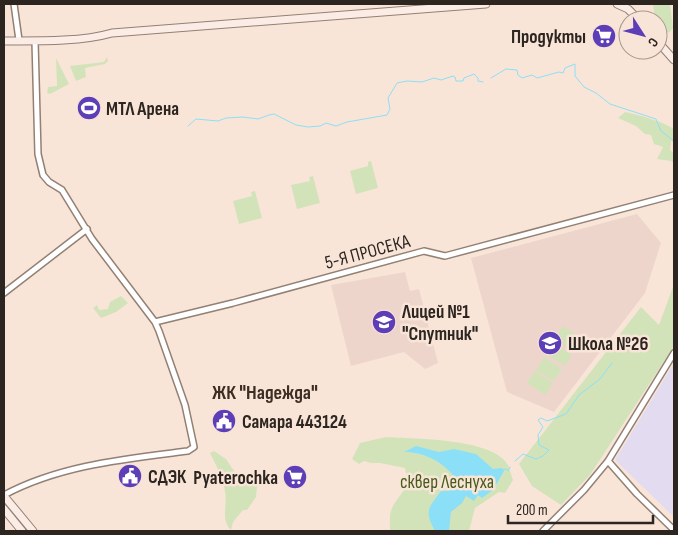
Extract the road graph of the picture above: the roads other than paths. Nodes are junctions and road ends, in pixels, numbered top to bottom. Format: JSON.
{"nodes":[{"id":1,"x":14,"y":4,"type":"edge"},
{"id":2,"x":486,"y":4,"type":"edge"},
{"id":3,"x":617,"y":4,"type":"edge"},
{"id":4,"x":628,"y":6,"type":"edge"},
{"id":5,"x":19,"y":40,"type":"junction"},
{"id":6,"x":4,"y":41,"type":"edge"},
{"id":7,"x":35,"y":41,"type":"junction"},
{"id":8,"x":674,"y":195,"type":"edge"},
{"id":9,"x":87,"y":229,"type":"junction"},
{"id":10,"x":4,"y":293,"type":"edge"},
{"id":11,"x":155,"y":322,"type":"junction"},
{"id":12,"x":674,"y":353,"type":"edge"},
{"id":13,"x":608,"y":461,"type":"junction"},
{"id":14,"x":4,"y":496,"type":"edge"},
{"id":15,"x":4,"y":509,"type":"edge"},
{"id":16,"x":674,"y":530,"type":"edge"},
{"id":17,"x":22,"y":531,"type":"edge"},
{"id":18,"x":33,"y":531,"type":"edge"},
{"id":19,"x":544,"y":531,"type":"edge"}],
"edges":[{"from":1,"to":5,"type":"street"},
{"from":2,"to":7,"type":"street"},
{"from":3,"to":4,"type":"street"},
{"from":5,"to":6,"type":"street"},
{"from":5,"to":7,"type":"street"},
{"from":7,"to":9,"type":"street"},
{"from":8,"to":11,"type":"street","name":"5-Я ПРОСЕКА"},
{"from":9,"to":10,"type":"street"},
{"from":9,"to":11,"type":"street"},
{"from":11,"to":14,"type":"street"},
{"from":12,"to":13,"type":"street"},
{"from":13,"to":16,"type":"street"},
{"from":13,"to":19,"type":"street"},
{"from":14,"to":18,"type":"street"},
{"from":15,"to":17,"type":"street"}]}
